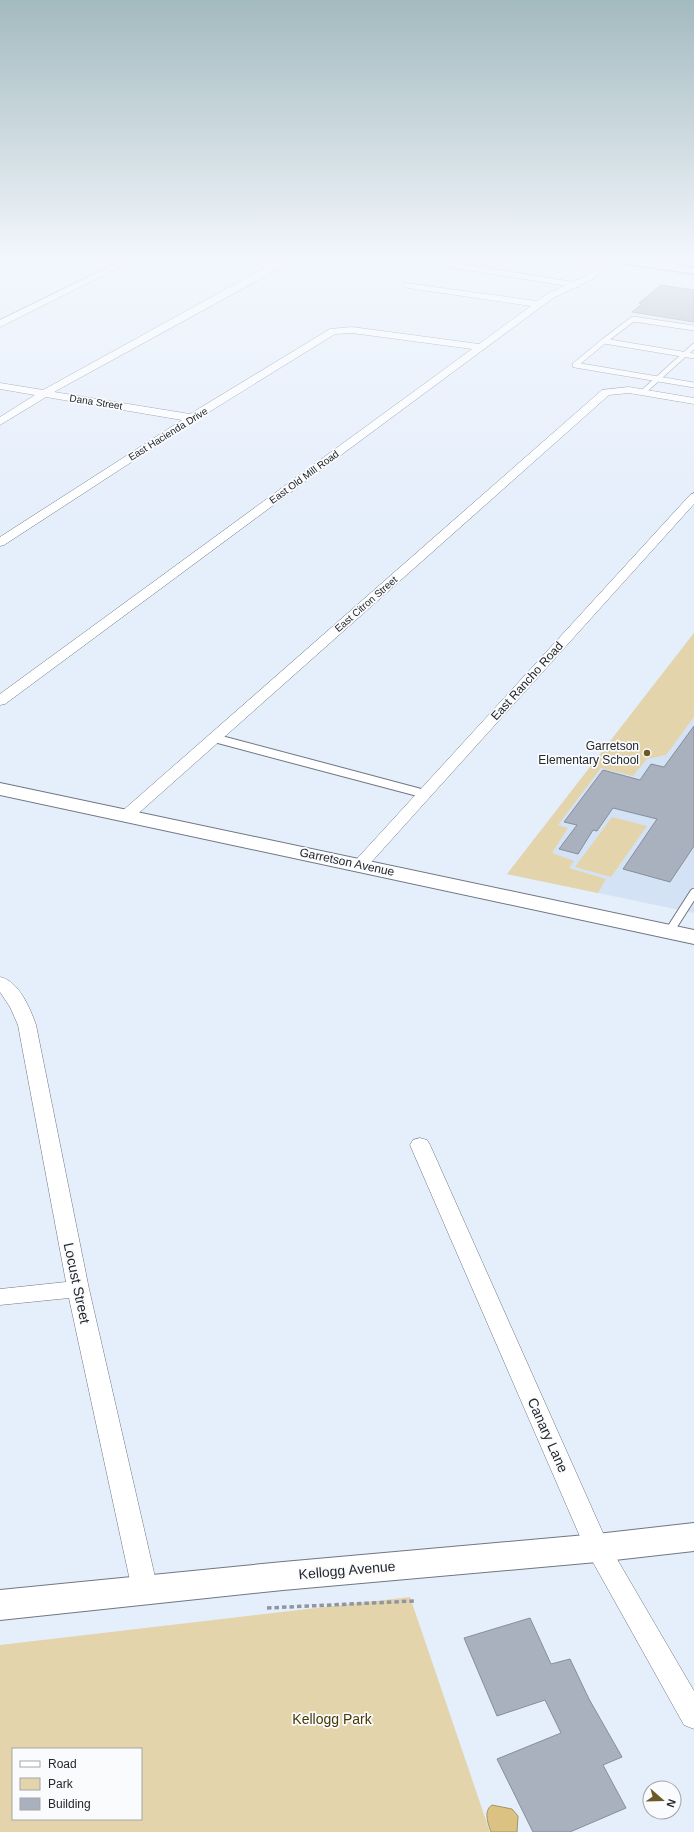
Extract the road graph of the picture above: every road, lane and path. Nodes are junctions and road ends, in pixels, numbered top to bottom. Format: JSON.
{"nodes":[{"id":1,"x":132,"y":345,"type":"edge"},
{"id":2,"x":313,"y":345,"type":"edge"},
{"id":3,"x":470,"y":345,"type":"edge"},
{"id":4,"x":599,"y":345,"type":"edge"},
{"id":5,"x":632,"y":345,"type":"edge"},
{"id":6,"x":694,"y":346,"type":"edge"},
{"id":7,"x":480,"y":347,"type":"joint"},
{"id":8,"x":685,"y":354,"type":"junction"},
{"id":9,"x":694,"y":356,"type":"edge"},
{"id":10,"x":658,"y":379,"type":"junction"},
{"id":11,"x":694,"y":385,"type":"edge"},
{"id":12,"x":0,"y":386,"type":"edge"},
{"id":13,"x":644,"y":392,"type":"junction"},
{"id":14,"x":45,"y":394,"type":"junction"},
{"id":15,"x":694,"y":401,"type":"edge"},
{"id":16,"x":192,"y":418,"type":"junction"},
{"id":17,"x":0,"y":422,"type":"edge"},
{"id":18,"x":694,"y":497,"type":"edge"},
{"id":19,"x":0,"y":542,"type":"edge"},
{"id":20,"x":0,"y":701,"type":"edge"},
{"id":21,"x":214,"y":738,"type":"junction"},
{"id":22,"x":0,"y":789,"type":"edge"},
{"id":23,"x":425,"y":794,"type":"junction"},
{"id":24,"x":126,"y":816,"type":"junction"},
{"id":25,"x":360,"y":865,"type":"junction"},
{"id":26,"x":694,"y":893,"type":"edge"},
{"id":27,"x":669,"y":932,"type":"junction"},
{"id":28,"x":694,"y":937,"type":"edge"},
{"id":29,"x":0,"y":982,"type":"edge"},
{"id":30,"x":420,"y":1145,"type":"dead end"},
{"id":31,"x":78,"y":1289,"type":"junction"},
{"id":32,"x":0,"y":1297,"type":"edge"},
{"id":33,"x":694,"y":1537,"type":"edge"},
{"id":34,"x":597,"y":1548,"type":"junction"},
{"id":35,"x":145,"y":1590,"type":"junction"},
{"id":36,"x":414,"y":1601,"type":"dead end"},
{"id":37,"x":0,"y":1605,"type":"edge"},
{"id":38,"x":267,"y":1608,"type":"dead end"},
{"id":39,"x":694,"y":1716,"type":"edge"}],
"edges":[{"from":1,"to":14,"type":"street"},
{"from":2,"to":16,"type":"street","name":"East Hacienda Drive"},
{"from":3,"to":7,"type":"street","name":"East Hacienda Drive"},
{"from":4,"to":10,"type":"lane"},
{"from":5,"to":8,"type":"lane"},
{"from":6,"to":8,"type":"lane"},
{"from":7,"to":20,"type":"street","name":"East Old Mill Road"},
{"from":8,"to":9,"type":"lane"},
{"from":8,"to":10,"type":"lane"},
{"from":10,"to":11,"type":"lane"},
{"from":10,"to":13,"type":"lane"},
{"from":12,"to":14,"type":"street","name":"Dana Street"},
{"from":13,"to":15,"type":"street"},
{"from":13,"to":21,"type":"street","name":"East Citron Street"},
{"from":14,"to":16,"type":"street","name":"Dana Street"},
{"from":14,"to":17,"type":"street"},
{"from":16,"to":19,"type":"street","name":"East Hacienda Drive"},
{"from":18,"to":23,"type":"street","name":"East Rancho Road"},
{"from":21,"to":23,"type":"lane"},
{"from":21,"to":24,"type":"street","name":"East Citron Street"},
{"from":22,"to":24,"type":"street","name":"Garretson Avenue"},
{"from":23,"to":25,"type":"street","name":"East Rancho Road"},
{"from":24,"to":25,"type":"street","name":"Garretson Avenue"},
{"from":25,"to":27,"type":"street","name":"Garretson Avenue"},
{"from":26,"to":27,"type":"lane"},
{"from":27,"to":28,"type":"street","name":"Garretson Avenue"},
{"from":29,"to":31,"type":"street","name":"Locust Street"},
{"from":30,"to":34,"type":"street","name":"Canary Lane"},
{"from":31,"to":32,"type":"street"},
{"from":31,"to":35,"type":"street","name":"Locust Street"},
{"from":33,"to":34,"type":"street","name":"Kellogg Avenue"},
{"from":34,"to":35,"type":"street","name":"Kellogg Avenue"},
{"from":34,"to":39,"type":"street","name":"Canary Lane"},
{"from":35,"to":37,"type":"street","name":"Kellogg Avenue"},
{"from":36,"to":38,"type":"path"}]}
